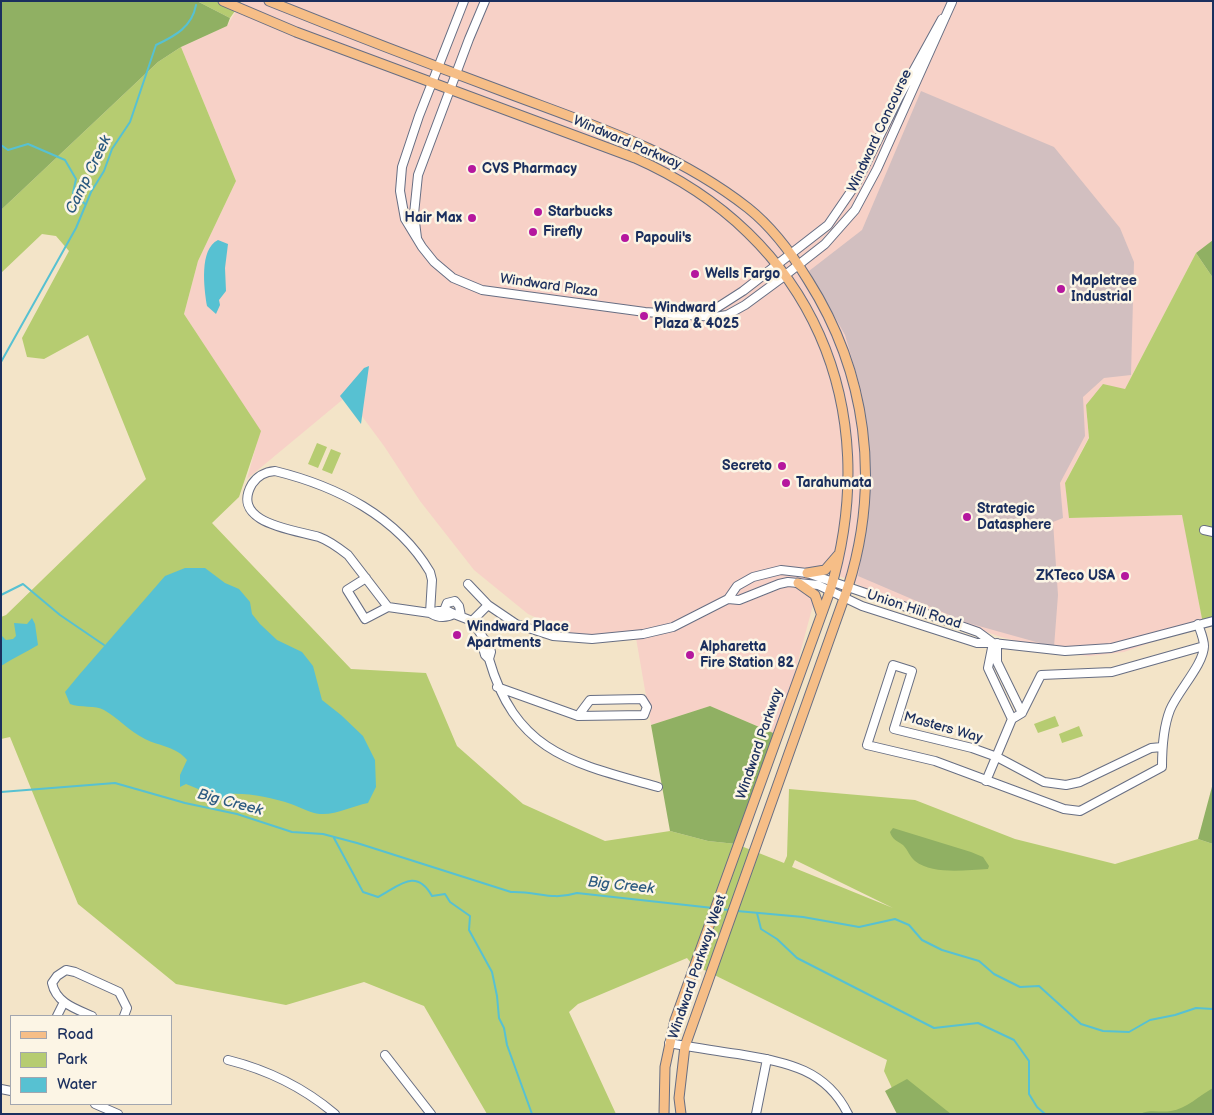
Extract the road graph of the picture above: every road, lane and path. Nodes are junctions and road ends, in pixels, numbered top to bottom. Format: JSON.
{"nodes":[{"id":1,"x":223,"y":1,"type":"edge"},
{"id":2,"x":269,"y":1,"type":"edge"},
{"id":3,"x":464,"y":1,"type":"edge"},
{"id":4,"x":485,"y":1,"type":"edge"},
{"id":5,"x":952,"y":2,"type":"edge"},
{"id":6,"x":438,"y":66,"type":"junction"},
{"id":7,"x":457,"y":73,"type":"junction"},
{"id":8,"x":432,"y":81,"type":"junction"},
{"id":9,"x":451,"y":89,"type":"junction"},
{"id":10,"x":419,"y":242,"type":"junction"},
{"id":11,"x":790,"y":253,"type":"junction"},
{"id":12,"x":777,"y":263,"type":"junction"},
{"id":13,"x":799,"y":264,"type":"junction"},
{"id":14,"x":786,"y":274,"type":"junction"},
{"id":15,"x":693,"y":317,"type":"junction"},
{"id":16,"x":1204,"y":530,"type":"dead end"},
{"id":17,"x":1213,"y":532,"type":"edge"},
{"id":18,"x":840,"y":553,"type":"junction"},
{"id":19,"x":807,"y":573,"type":"junction"},
{"id":20,"x":366,"y":578,"type":"junction"},
{"id":21,"x":832,"y":581,"type":"junction"},
{"id":22,"x":798,"y":583,"type":"junction"},
{"id":23,"x":468,"y":584,"type":"dead end"},
{"id":24,"x":848,"y":587,"type":"junction"},
{"id":25,"x":830,"y":591,"type":"junction"},
{"id":26,"x":844,"y":598,"type":"junction"},
{"id":27,"x":728,"y":599,"type":"junction"},
{"id":28,"x":488,"y":604,"type":"junction"},
{"id":29,"x":388,"y":607,"type":"junction"},
{"id":30,"x":430,"y":613,"type":"junction"},
{"id":31,"x":821,"y":613,"type":"junction"},
{"id":32,"x":443,"y":614,"type":"junction"},
{"id":33,"x":458,"y":615,"type":"junction"},
{"id":34,"x":942,"y":619,"type":"junction"},
{"id":35,"x":472,"y":621,"type":"junction"},
{"id":36,"x":1213,"y":621,"type":"edge"},
{"id":37,"x":1198,"y":624,"type":"junction"},
{"id":38,"x":939,"y":632,"type":"junction"},
{"id":39,"x":995,"y":643,"type":"junction"},
{"id":40,"x":1204,"y":646,"type":"junction"},
{"id":41,"x":997,"y":662,"type":"junction"},
{"id":42,"x":988,"y":668,"type":"junction"},
{"id":43,"x":497,"y":687,"type":"junction"},
{"id":44,"x":1022,"y":713,"type":"junction"},
{"id":45,"x":578,"y":716,"type":"junction"},
{"id":46,"x":1012,"y":719,"type":"junction"},
{"id":47,"x":1162,"y":747,"type":"junction"},
{"id":48,"x":997,"y":757,"type":"junction"},
{"id":49,"x":986,"y":781,"type":"junction"},
{"id":50,"x":658,"y":787,"type":"dead end"},
{"id":51,"x":740,"y":889,"type":"joint"},
{"id":52,"x":64,"y":1002,"type":"junction"},
{"id":53,"x":58,"y":1015,"type":"edge"},
{"id":54,"x":90,"y":1015,"type":"edge"},
{"id":55,"x":124,"y":1015,"type":"edge"},
{"id":56,"x":669,"y":1043,"type":"junction"},
{"id":57,"x":685,"y":1046,"type":"junction"},
{"id":58,"x":385,"y":1055,"type":"dead end"},
{"id":59,"x":767,"y":1059,"type":"junction"},
{"id":60,"x":228,"y":1060,"type":"dead end"},
{"id":61,"x":97,"y":1105,"type":"edge"},
{"id":62,"x":118,"y":1114,"type":"edge"},
{"id":63,"x":335,"y":1114,"type":"edge"},
{"id":64,"x":431,"y":1114,"type":"edge"},
{"id":65,"x":664,"y":1114,"type":"edge"},
{"id":66,"x":680,"y":1114,"type":"edge"},
{"id":67,"x":756,"y":1114,"type":"edge"},
{"id":68,"x":848,"y":1114,"type":"edge"}],
"edges":[{"from":1,"to":8,"type":"main road","name":"Windward Parkway"},
{"from":2,"to":6,"type":"main road","name":"Windward Parkway"},
{"from":3,"to":6,"type":"street","name":"Windward Plaza"},
{"from":4,"to":7,"type":"street","name":"Windward Plaza"},
{"from":5,"to":11,"type":"street","name":"Windward Concourse"},
{"from":5,"to":13,"type":"street","name":"Windward Concourse"},
{"from":6,"to":7,"type":"main road","name":"Windward Parkway"},
{"from":6,"to":8,"type":"street","name":"Windward Plaza"},
{"from":7,"to":9,"type":"street","name":"Windward Plaza"},
{"from":7,"to":11,"type":"main road","name":"Windward Parkway"},
{"from":8,"to":9,"type":"main road","name":"Windward Parkway"},
{"from":8,"to":10,"type":"street","name":"Windward Plaza"},
{"from":9,"to":10,"type":"street","name":"Windward Plaza"},
{"from":9,"to":12,"type":"main road","name":"Windward Parkway"},
{"from":10,"to":15,"type":"street","name":"Windward Plaza"},
{"from":11,"to":12,"type":"street"},
{"from":11,"to":13,"type":"main road","name":"Windward Parkway"},
{"from":12,"to":14,"type":"main road","name":"Windward Parkway"},
{"from":12,"to":15,"type":"street"},
{"from":13,"to":14,"type":"street","name":"Windward Concourse"},
{"from":13,"to":24,"type":"main road","name":"Windward Parkway"},
{"from":14,"to":15,"type":"street","name":"Windward Plaza"},
{"from":14,"to":18,"type":"main road","name":"Windward Parkway"},
{"from":16,"to":17,"type":"street"},
{"from":18,"to":19,"type":"main road"},
{"from":18,"to":21,"type":"main road","name":"Windward Parkway"},
{"from":19,"to":21,"type":"street","name":"Union Hill Road"},
{"from":19,"to":27,"type":"street","name":"Union Hill Road"},
{"from":20,"to":29,"type":"street"},
{"from":20,"to":29,"type":"street"},
{"from":20,"to":30,"type":"street"},
{"from":21,"to":24,"type":"street","name":"Union Hill Road"},
{"from":21,"to":25,"type":"main road","name":"Windward Parkway"},
{"from":22,"to":25,"type":"street","name":"Union Hill Road"},
{"from":22,"to":27,"type":"street","name":"Union Hill Road"},
{"from":22,"to":31,"type":"main road"},
{"from":23,"to":28,"type":"street"},
{"from":24,"to":26,"type":"main road","name":"Windward Parkway"},
{"from":24,"to":34,"type":"street","name":"Union Hill Road"},
{"from":25,"to":26,"type":"street","name":"Union Hill Road"},
{"from":25,"to":31,"type":"main road","name":"Windward Parkway"},
{"from":26,"to":38,"type":"street","name":"Union Hill Road"},
{"from":26,"to":51,"type":"main road","name":"Windward Parkway"},
{"from":27,"to":28,"type":"street"},
{"from":28,"to":35,"type":"street"},
{"from":29,"to":30,"type":"street"},
{"from":30,"to":32,"type":"street"},
{"from":31,"to":56,"type":"main road","name":"Windward Parkway"},
{"from":32,"to":33,"type":"street"},
{"from":32,"to":33,"type":"street"},
{"from":33,"to":35,"type":"street"},
{"from":34,"to":38,"type":"street"},
{"from":34,"to":39,"type":"street","name":"Union Hill Road"},
{"from":35,"to":43,"type":"street"},
{"from":36,"to":37,"type":"street","name":"Union Hill Road"},
{"from":37,"to":39,"type":"street","name":"Union Hill Road"},
{"from":37,"to":40,"type":"street"},
{"from":38,"to":39,"type":"street","name":"Union Hill Road"},
{"from":39,"to":41,"type":"street"},
{"from":39,"to":42,"type":"street"},
{"from":40,"to":44,"type":"street"},
{"from":40,"to":47,"type":"street"},
{"from":41,"to":42,"type":"street"},
{"from":41,"to":44,"type":"street"},
{"from":42,"to":46,"type":"street"},
{"from":43,"to":45,"type":"street"},
{"from":43,"to":50,"type":"street"},
{"from":44,"to":46,"type":"street"},
{"from":45,"to":45,"type":"street"},
{"from":46,"to":48,"type":"street","name":"Masters Way"},
{"from":47,"to":48,"type":"street","name":"Masters Way"},
{"from":47,"to":49,"type":"street"},
{"from":48,"to":49,"type":"street","name":"Masters Way"},
{"from":48,"to":49,"type":"street","name":"Masters Way"},
{"from":51,"to":57,"type":"main road","name":"Windward Parkway West"},
{"from":52,"to":53,"type":"street"},
{"from":52,"to":54,"type":"street"},
{"from":52,"to":55,"type":"street"},
{"from":56,"to":57,"type":"street"},
{"from":56,"to":65,"type":"main road","name":"Windward Parkway"},
{"from":57,"to":59,"type":"street"},
{"from":57,"to":66,"type":"main road","name":"Windward Parkway West"},
{"from":58,"to":64,"type":"street"},
{"from":59,"to":67,"type":"street"},
{"from":59,"to":68,"type":"street"},
{"from":60,"to":63,"type":"street"},
{"from":61,"to":62,"type":"street"}]}
